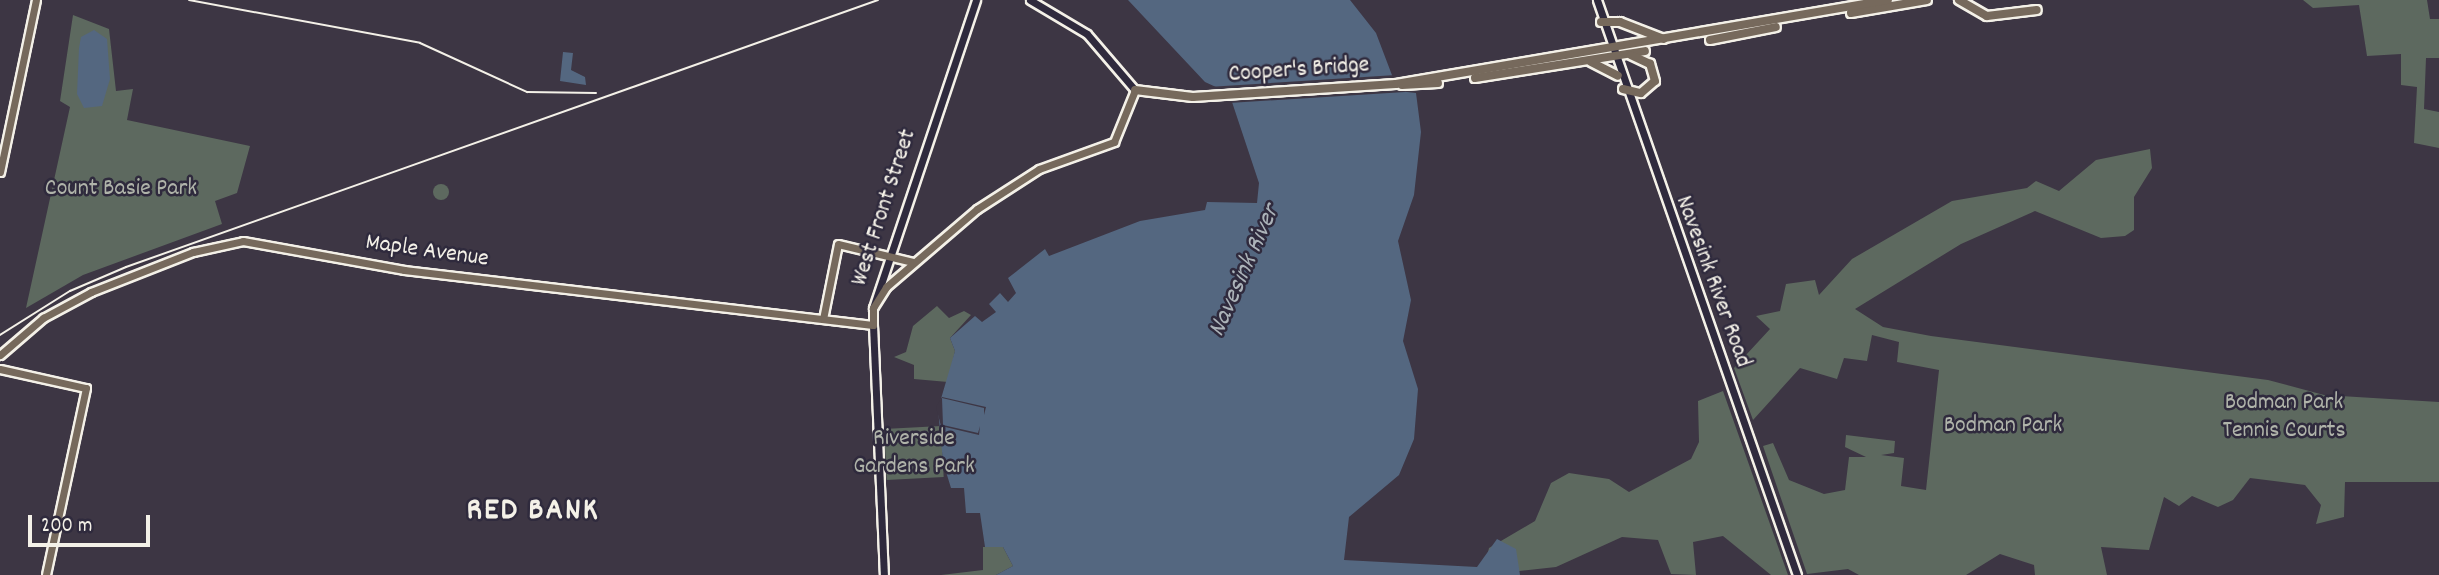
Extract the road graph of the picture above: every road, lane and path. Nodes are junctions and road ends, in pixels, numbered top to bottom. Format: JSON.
{"nodes":[{"id":1,"x":36,"y":0,"type":"edge"},
{"id":2,"x":976,"y":0,"type":"edge"},
{"id":3,"x":1030,"y":0,"type":"edge"},
{"id":4,"x":1597,"y":0,"type":"edge"},
{"id":5,"x":1888,"y":0,"type":"edge"},
{"id":6,"x":1927,"y":0,"type":"edge"},
{"id":7,"x":1959,"y":0,"type":"edge"},
{"id":8,"x":2036,"y":10,"type":"dead end"},
{"id":9,"x":1601,"y":22,"type":"junction"},
{"id":10,"x":1678,"y":40,"type":"junction"},
{"id":11,"x":1610,"y":53,"type":"junction"},
{"id":12,"x":1625,"y":54,"type":"junction"},
{"id":13,"x":1588,"y":61,"type":"junction"},
{"id":14,"x":1618,"y":76,"type":"junction"},
{"id":15,"x":1400,"y":84,"type":"junction"},
{"id":16,"x":1623,"y":89,"type":"junction"},
{"id":17,"x":1135,"y":90,"type":"junction"},
{"id":18,"x":0,"y":172,"type":"edge"},
{"id":19,"x":887,"y":260,"type":"junction"},
{"id":20,"x":917,"y":261,"type":"junction"},
{"id":21,"x":873,"y":308,"type":"junction"},
{"id":22,"x":823,"y":319,"type":"junction"},
{"id":23,"x":873,"y":325,"type":"junction"},
{"id":24,"x":2,"y":354,"type":"edge"},
{"id":25,"x":0,"y":363,"type":"edge"},
{"id":26,"x":0,"y":369,"type":"edge"},
{"id":27,"x":46,"y":575,"type":"edge"},
{"id":28,"x":884,"y":575,"type":"edge"},
{"id":29,"x":1797,"y":575,"type":"edge"}],
"edges":[{"from":1,"to":18,"type":"main road"},
{"from":2,"to":19,"type":"main road","name":"West Front Street"},
{"from":3,"to":17,"type":"main road"},
{"from":4,"to":9,"type":"main road","name":"Navesink River Road"},
{"from":5,"to":10,"type":"highway"},
{"from":6,"to":12,"type":"highway"},
{"from":7,"to":8,"type":"highway"},
{"from":9,"to":10,"type":"highway"},
{"from":9,"to":11,"type":"main road","name":"Navesink River Road"},
{"from":10,"to":11,"type":"highway"},
{"from":11,"to":12,"type":"highway"},
{"from":11,"to":13,"type":"highway"},
{"from":11,"to":14,"type":"main road","name":"Navesink River Road"},
{"from":11,"to":15,"type":"highway"},
{"from":12,"to":16,"type":"highway"},
{"from":13,"to":14,"type":"highway"},
{"from":13,"to":15,"type":"highway"},
{"from":14,"to":16,"type":"main road","name":"Navesink River Road"},
{"from":15,"to":17,"type":"highway","name":"Cooper's Bridge"},
{"from":16,"to":29,"type":"main road","name":"Navesink River Road"},
{"from":17,"to":20,"type":"main road"},
{"from":19,"to":20,"type":"main road"},
{"from":19,"to":21,"type":"main road","name":"West Front Street"},
{"from":19,"to":22,"type":"main road"},
{"from":20,"to":21,"type":"main road"},
{"from":21,"to":23,"type":"main road","name":"West Front Street"},
{"from":22,"to":23,"type":"main road","name":"Maple Avenue"},
{"from":22,"to":24,"type":"main road","name":"Maple Avenue"},
{"from":23,"to":28,"type":"main road","name":"West Front Street"},
{"from":24,"to":25,"type":"main road","name":"Maple Avenue"},
{"from":26,"to":27,"type":"main road"}]}
